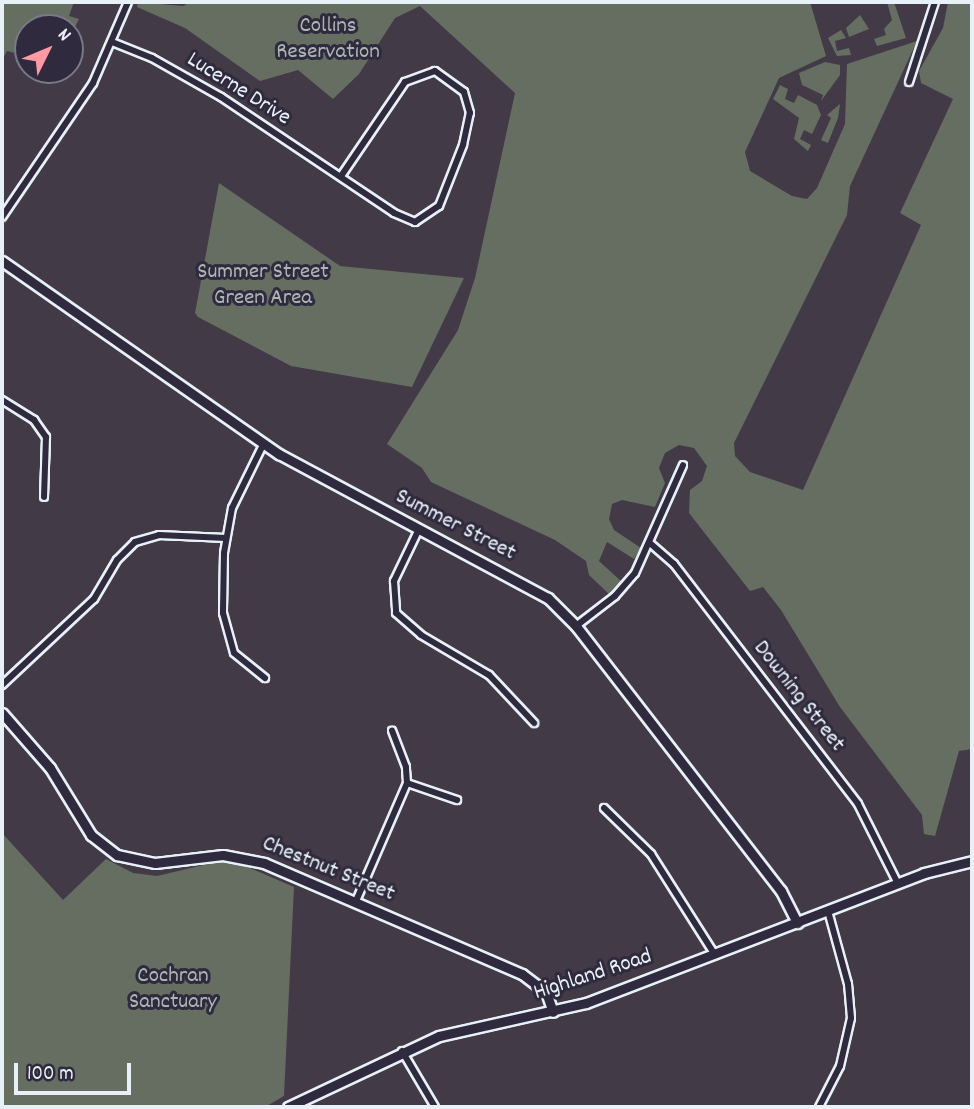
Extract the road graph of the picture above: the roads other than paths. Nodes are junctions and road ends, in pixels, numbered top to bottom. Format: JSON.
{"nodes":[{"id":1,"x":128,"y":2,"type":"edge"},
{"id":2,"x":935,"y":2,"type":"edge"},
{"id":3,"x":112,"y":42,"type":"junction"},
{"id":4,"x":909,"y":82,"type":"dead end"},
{"id":5,"x":341,"y":176,"type":"junction"},
{"id":6,"x":2,"y":217,"type":"edge"},
{"id":7,"x":2,"y":261,"type":"edge"},
{"id":8,"x":2,"y":400,"type":"edge"},
{"id":9,"x":263,"y":445,"type":"junction"},
{"id":10,"x":684,"y":465,"type":"dead end"},
{"id":11,"x":44,"y":497,"type":"dead end"},
{"id":12,"x":419,"y":529,"type":"junction"},
{"id":13,"x":226,"y":538,"type":"junction"},
{"id":14,"x":651,"y":544,"type":"junction"},
{"id":15,"x":576,"y":626,"type":"junction"},
{"id":16,"x":265,"y":678,"type":"dead end"},
{"id":17,"x":2,"y":685,"type":"edge"},
{"id":18,"x":2,"y":713,"type":"edge"},
{"id":19,"x":534,"y":723,"type":"dead end"},
{"id":20,"x":392,"y":732,"type":"dead end"},
{"id":21,"x":407,"y":783,"type":"junction"},
{"id":22,"x":457,"y":800,"type":"dead end"},
{"id":23,"x":604,"y":808,"type":"dead end"},
{"id":24,"x":972,"y":861,"type":"edge"},
{"id":25,"x":898,"y":884,"type":"junction"},
{"id":26,"x":356,"y":901,"type":"junction"},
{"id":27,"x":828,"y":911,"type":"junction"},
{"id":28,"x":797,"y":923,"type":"junction"},
{"id":29,"x":715,"y":955,"type":"junction"},
{"id":30,"x":553,"y":1012,"type":"junction"},
{"id":31,"x":402,"y":1051,"type":"junction"},
{"id":32,"x":288,"y":1107,"type":"edge"},
{"id":33,"x":435,"y":1107,"type":"edge"},
{"id":34,"x":819,"y":1107,"type":"edge"}],
"edges":[{"from":1,"to":3,"type":"street"},
{"from":2,"to":4,"type":"street"},
{"from":3,"to":5,"type":"street","name":"Lucerne Drive"},
{"from":3,"to":6,"type":"street"},
{"from":5,"to":5,"type":"street","name":"Lucerne Drive"},
{"from":7,"to":9,"type":"street","name":"Summer Street"},
{"from":8,"to":11,"type":"street"},
{"from":9,"to":12,"type":"street","name":"Summer Street"},
{"from":9,"to":13,"type":"street"},
{"from":10,"to":14,"type":"street"},
{"from":12,"to":15,"type":"street","name":"Summer Street"},
{"from":12,"to":19,"type":"street"},
{"from":13,"to":16,"type":"street"},
{"from":13,"to":17,"type":"street"},
{"from":14,"to":15,"type":"street"},
{"from":14,"to":25,"type":"street","name":"Downing Street"},
{"from":15,"to":28,"type":"street","name":"Summer Street"},
{"from":18,"to":26,"type":"street","name":"Chestnut Street"},
{"from":20,"to":21,"type":"street"},
{"from":21,"to":22,"type":"street"},
{"from":21,"to":26,"type":"street"},
{"from":23,"to":29,"type":"street"},
{"from":24,"to":25,"type":"street","name":"Highland Road"},
{"from":25,"to":27,"type":"street","name":"Highland Road"},
{"from":26,"to":30,"type":"street","name":"Chestnut Street"},
{"from":27,"to":28,"type":"street","name":"Highland Road"},
{"from":27,"to":34,"type":"street"},
{"from":28,"to":29,"type":"street","name":"Highland Road"},
{"from":29,"to":30,"type":"street","name":"Highland Road"},
{"from":30,"to":31,"type":"street","name":"Highland Road"},
{"from":31,"to":32,"type":"street","name":"Highland Road"},
{"from":31,"to":33,"type":"street"}]}
